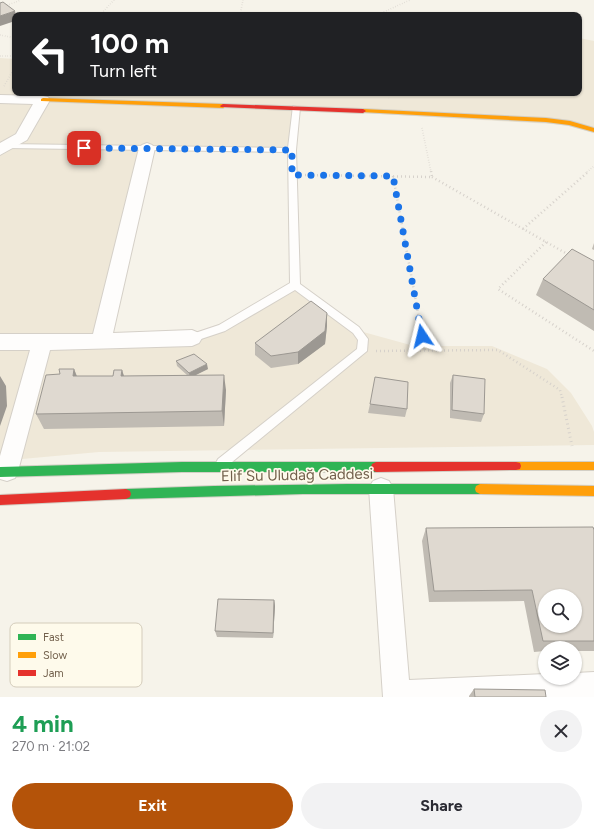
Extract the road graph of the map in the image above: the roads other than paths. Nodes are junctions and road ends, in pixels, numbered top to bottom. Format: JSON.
{"nodes":[{"id":1,"x":2,"y":93,"type":"edge"},
{"id":2,"x":12,"y":95,"type":"edge"},
{"id":3,"x":20,"y":96,"type":"edge"},
{"id":4,"x":43,"y":100,"type":"junction"},
{"id":5,"x":296,"y":108,"type":"junction"},
{"id":6,"x":594,"y":130,"type":"edge"},
{"id":7,"x":3,"y":148,"type":"edge"},
{"id":8,"x":147,"y":148,"type":"junction"},
{"id":9,"x":292,"y":150,"type":"junction"},
{"id":10,"x":295,"y":285,"type":"junction"},
{"id":11,"x":192,"y":338,"type":"joint"},
{"id":12,"x":101,"y":341,"type":"junction"},
{"id":13,"x":0,"y":342,"type":"edge"},
{"id":14,"x":42,"y":343,"type":"junction"},
{"id":15,"x":218,"y":466,"type":"junction"},
{"id":16,"x":594,"y":466,"type":"edge"},
{"id":17,"x":4,"y":472,"type":"edge"},
{"id":18,"x":381,"y":488,"type":"junction"},
{"id":19,"x":594,"y":491,"type":"edge"},
{"id":20,"x":0,"y":500,"type":"edge"},
{"id":21,"x":594,"y":686,"type":"edge"},
{"id":22,"x":397,"y":696,"type":"edge"}],
"edges":[{"from":1,"to":2,"type":"street"},
{"from":3,"to":4,"type":"street"},
{"from":4,"to":5,"type":"main road"},
{"from":4,"to":7,"type":"street"},
{"from":5,"to":6,"type":"main road"},
{"from":5,"to":9,"type":"lane"},
{"from":7,"to":8,"type":"lane"},
{"from":8,"to":9,"type":"lane"},
{"from":8,"to":12,"type":"street"},
{"from":9,"to":10,"type":"lane"},
{"from":10,"to":11,"type":"lane"},
{"from":10,"to":15,"type":"lane"},
{"from":11,"to":12,"type":"street"},
{"from":12,"to":14,"type":"street"},
{"from":13,"to":14,"type":"street"},
{"from":14,"to":17,"type":"street"},
{"from":15,"to":16,"type":"main road","name":"Elif Su Uludağ Caddesi"},
{"from":15,"to":17,"type":"main road","name":"Elif Su Uludağ Caddesi"},
{"from":18,"to":19,"type":"main road","name":"Elif Su Uludağ Caddesi"},
{"from":18,"to":20,"type":"main road","name":"Elif Su Uludağ Caddesi"},
{"from":18,"to":22,"type":"street"},
{"from":21,"to":22,"type":"street"}]}
